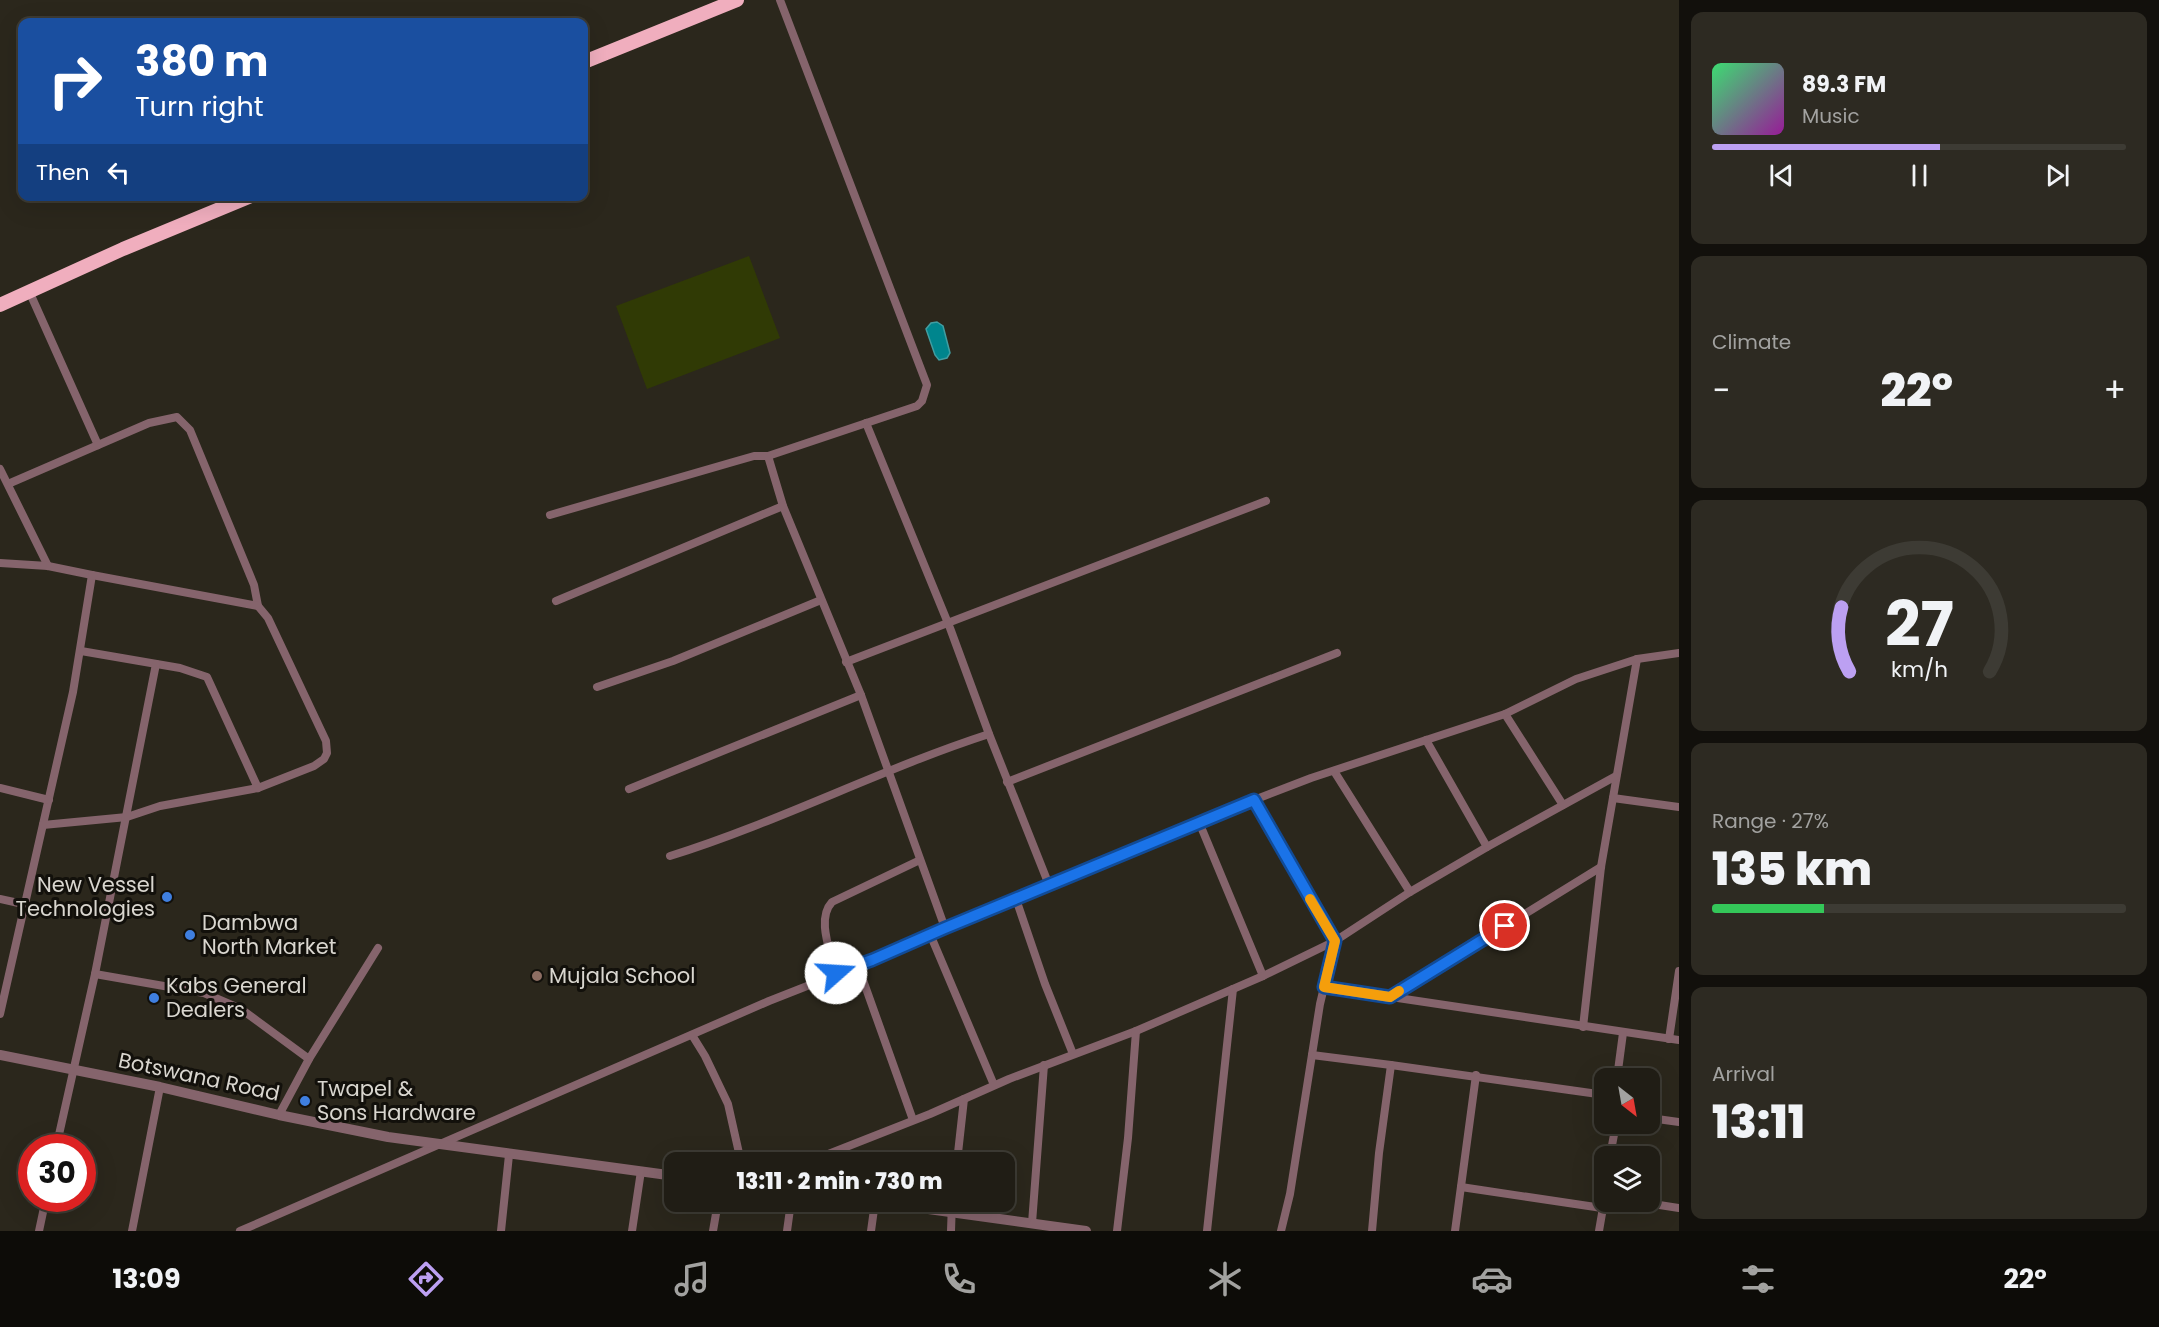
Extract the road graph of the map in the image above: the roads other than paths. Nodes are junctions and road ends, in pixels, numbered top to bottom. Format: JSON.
{"nodes":[{"id":1,"x":737,"y":0,"type":"edge"},
{"id":2,"x":780,"y":0,"type":"edge"},
{"id":3,"x":588,"y":60,"type":"edge"},
{"id":4,"x":239,"y":201,"type":"edge"},
{"id":5,"x":29,"y":291,"type":"junction"},
{"id":6,"x":0,"y":305,"type":"edge"},
{"id":7,"x":866,"y":423,"type":"junction"},
{"id":8,"x":98,"y":445,"type":"junction"},
{"id":9,"x":768,"y":456,"type":"junction"},
{"id":10,"x":0,"y":469,"type":"edge"},
{"id":11,"x":8,"y":484,"type":"junction"},
{"id":12,"x":1266,"y":501,"type":"dead end"},
{"id":13,"x":783,"y":506,"type":"junction"},
{"id":14,"x":550,"y":514,"type":"dead end"},
{"id":15,"x":0,"y":563,"type":"edge"},
{"id":16,"x":48,"y":566,"type":"junction"},
{"id":17,"x":93,"y":575,"type":"junction"},
{"id":18,"x":821,"y":600,"type":"junction"},
{"id":19,"x":556,"y":601,"type":"dead end"},
{"id":20,"x":258,"y":606,"type":"junction"},
{"id":21,"x":947,"y":621,"type":"junction"},
{"id":22,"x":81,"y":651,"type":"junction"},
{"id":23,"x":1337,"y":653,"type":"dead end"},
{"id":24,"x":1679,"y":653,"type":"edge"},
{"id":25,"x":1637,"y":659,"type":"junction"},
{"id":26,"x":846,"y":662,"type":"junction"},
{"id":27,"x":156,"y":664,"type":"junction"},
{"id":28,"x":597,"y":687,"type":"dead end"},
{"id":29,"x":861,"y":695,"type":"junction"},
{"id":30,"x":1505,"y":714,"type":"junction"},
{"id":31,"x":989,"y":734,"type":"junction"},
{"id":32,"x":1426,"y":740,"type":"junction"},
{"id":33,"x":1334,"y":771,"type":"junction"},
{"id":34,"x":887,"y":772,"type":"junction"},
{"id":35,"x":1617,"y":776,"type":"junction"},
{"id":36,"x":1007,"y":782,"type":"junction"},
{"id":37,"x":0,"y":788,"type":"edge"},
{"id":38,"x":258,"y":788,"type":"junction"},
{"id":39,"x":629,"y":789,"type":"dead end"},
{"id":40,"x":1613,"y":798,"type":"junction"},
{"id":41,"x":49,"y":800,"type":"junction"},
{"id":42,"x":1254,"y":800,"type":"junction"},
{"id":43,"x":1563,"y":806,"type":"junction"},
{"id":44,"x":1679,"y":807,"type":"edge"},
{"id":45,"x":127,"y":817,"type":"junction"},
{"id":46,"x":1199,"y":822,"type":"junction"},
{"id":47,"x":43,"y":825,"type":"junction"},
{"id":48,"x":1487,"y":847,"type":"junction"},
{"id":49,"x":670,"y":856,"type":"dead end"},
{"id":50,"x":920,"y":860,"type":"junction"},
{"id":51,"x":1601,"y":867,"type":"junction"},
{"id":52,"x":1049,"y":885,"type":"junction"},
{"id":53,"x":1410,"y":892,"type":"junction"},
{"id":54,"x":0,"y":899,"type":"edge"},
{"id":55,"x":1016,"y":899,"type":"junction"},
{"id":56,"x":23,"y":904,"type":"junction"},
{"id":57,"x":945,"y":928,"type":"junction"},
{"id":58,"x":930,"y":934,"type":"junction"},
{"id":59,"x":1335,"y":941,"type":"junction"},
{"id":60,"x":378,"y":948,"type":"dead end"},
{"id":61,"x":858,"y":966,"type":"junction"},
{"id":62,"x":1679,"y":971,"type":"edge"},
{"id":63,"x":836,"y":973,"type":"junction"},
{"id":64,"x":95,"y":974,"type":"junction"},
{"id":65,"x":1263,"y":976,"type":"junction"},
{"id":66,"x":1324,"y":987,"type":"junction"},
{"id":67,"x":1233,"y":989,"type":"junction"},
{"id":68,"x":1390,"y":997,"type":"junction"},
{"id":69,"x":0,"y":1014,"type":"edge"},
{"id":70,"x":1583,"y":1027,"type":"junction"},
{"id":71,"x":1136,"y":1031,"type":"junction"},
{"id":72,"x":1623,"y":1033,"type":"junction"},
{"id":73,"x":692,"y":1035,"type":"junction"},
{"id":74,"x":1669,"y":1039,"type":"junction"},
{"id":75,"x":1679,"y":1040,"type":"edge"},
{"id":76,"x":1073,"y":1054,"type":"junction"},
{"id":77,"x":0,"y":1055,"type":"edge"},
{"id":78,"x":1312,"y":1055,"type":"junction"},
{"id":79,"x":309,"y":1059,"type":"junction"},
{"id":80,"x":1044,"y":1065,"type":"junction"},
{"id":81,"x":1391,"y":1065,"type":"junction"},
{"id":82,"x":1618,"y":1068,"type":"edge"},
{"id":83,"x":72,"y":1070,"type":"junction"},
{"id":84,"x":1476,"y":1076,"type":"junction"},
{"id":85,"x":994,"y":1085,"type":"junction"},
{"id":86,"x":160,"y":1087,"type":"junction"},
{"id":87,"x":1594,"y":1093,"type":"edge"},
{"id":88,"x":964,"y":1099,"type":"junction"},
{"id":89,"x":279,"y":1115,"type":"junction"},
{"id":90,"x":1660,"y":1119,"type":"edge"},
{"id":91,"x":913,"y":1120,"type":"junction"},
{"id":92,"x":1679,"y":1122,"type":"edge"},
{"id":93,"x":59,"y":1134,"type":"edge"},
{"id":94,"x":435,"y":1145,"type":"junction"},
{"id":95,"x":739,"y":1152,"type":"edge"},
{"id":96,"x":833,"y":1152,"type":"edge"},
{"id":97,"x":958,"y":1152,"type":"edge"},
{"id":98,"x":509,"y":1155,"type":"junction"},
{"id":99,"x":641,"y":1171,"type":"junction"},
{"id":100,"x":664,"y":1174,"type":"edge"},
{"id":101,"x":1461,"y":1187,"type":"junction"},
{"id":102,"x":1660,"y":1205,"type":"edge"},
{"id":103,"x":1594,"y":1207,"type":"edge"},
{"id":104,"x":1679,"y":1208,"type":"edge"},
{"id":105,"x":43,"y":1212,"type":"edge"},
{"id":106,"x":716,"y":1212,"type":"edge"},
{"id":107,"x":791,"y":1212,"type":"edge"},
{"id":108,"x":875,"y":1212,"type":"edge"},
{"id":109,"x":951,"y":1212,"type":"edge"},
{"id":110,"x":976,"y":1212,"type":"edge"},
{"id":111,"x":1601,"y":1212,"type":"edge"},
{"id":112,"x":1032,"y":1223,"type":"junction"},
{"id":113,"x":1052,"y":1229,"type":"edge"},
{"id":114,"x":39,"y":1231,"type":"edge"},
{"id":115,"x":132,"y":1231,"type":"edge"},
{"id":116,"x":240,"y":1231,"type":"edge"},
{"id":117,"x":501,"y":1231,"type":"edge"},
{"id":118,"x":632,"y":1231,"type":"edge"},
{"id":119,"x":713,"y":1231,"type":"edge"},
{"id":120,"x":788,"y":1231,"type":"edge"},
{"id":121,"x":871,"y":1231,"type":"edge"},
{"id":122,"x":951,"y":1231,"type":"edge"},
{"id":123,"x":1086,"y":1231,"type":"edge"},
{"id":124,"x":1117,"y":1231,"type":"edge"},
{"id":125,"x":1207,"y":1231,"type":"edge"},
{"id":126,"x":1281,"y":1231,"type":"edge"},
{"id":127,"x":1372,"y":1231,"type":"edge"},
{"id":128,"x":1455,"y":1231,"type":"edge"},
{"id":129,"x":1599,"y":1231,"type":"edge"}],
"edges":[{"from":1,"to":3,"type":"highway"},
{"from":2,"to":7,"type":"street"},
{"from":4,"to":5,"type":"highway"},
{"from":5,"to":6,"type":"highway"},
{"from":5,"to":8,"type":"street"},
{"from":7,"to":9,"type":"street"},
{"from":7,"to":21,"type":"street"},
{"from":8,"to":11,"type":"street"},
{"from":8,"to":20,"type":"street"},
{"from":9,"to":13,"type":"street"},
{"from":9,"to":14,"type":"street"},
{"from":10,"to":11,"type":"street"},
{"from":11,"to":16,"type":"street"},
{"from":12,"to":21,"type":"street"},
{"from":13,"to":18,"type":"street"},
{"from":13,"to":19,"type":"street"},
{"from":15,"to":16,"type":"street"},
{"from":16,"to":17,"type":"street"},
{"from":17,"to":20,"type":"street"},
{"from":17,"to":22,"type":"street"},
{"from":18,"to":26,"type":"street"},
{"from":18,"to":28,"type":"street"},
{"from":20,"to":38,"type":"street"},
{"from":21,"to":26,"type":"street"},
{"from":21,"to":31,"type":"street"},
{"from":22,"to":27,"type":"street"},
{"from":22,"to":41,"type":"street"},
{"from":23,"to":36,"type":"street"},
{"from":24,"to":25,"type":"street"},
{"from":25,"to":30,"type":"street"},
{"from":25,"to":35,"type":"street"},
{"from":26,"to":29,"type":"street"},
{"from":27,"to":38,"type":"street"},
{"from":27,"to":45,"type":"street"},
{"from":29,"to":34,"type":"street"},
{"from":29,"to":39,"type":"street"},
{"from":30,"to":32,"type":"street"},
{"from":30,"to":43,"type":"street"},
{"from":31,"to":34,"type":"street"},
{"from":31,"to":36,"type":"street"},
{"from":32,"to":33,"type":"street"},
{"from":32,"to":48,"type":"street"},
{"from":33,"to":42,"type":"street"},
{"from":33,"to":53,"type":"street"},
{"from":34,"to":49,"type":"street"},
{"from":34,"to":50,"type":"street"},
{"from":35,"to":40,"type":"street"},
{"from":35,"to":43,"type":"street"},
{"from":36,"to":52,"type":"street"},
{"from":37,"to":41,"type":"street"},
{"from":38,"to":45,"type":"street"},
{"from":40,"to":44,"type":"street"},
{"from":40,"to":51,"type":"street"},
{"from":41,"to":47,"type":"street"},
{"from":42,"to":46,"type":"street"},
{"from":42,"to":59,"type":"street"},
{"from":43,"to":48,"type":"street"},
{"from":45,"to":47,"type":"street"},
{"from":45,"to":64,"type":"street"},
{"from":46,"to":52,"type":"street"},
{"from":46,"to":65,"type":"street"},
{"from":47,"to":56,"type":"street"},
{"from":48,"to":53,"type":"street"},
{"from":50,"to":57,"type":"street"},
{"from":50,"to":63,"type":"street"},
{"from":51,"to":68,"type":"street"},
{"from":51,"to":70,"type":"street"},
{"from":52,"to":55,"type":"street"},
{"from":53,"to":59,"type":"street"},
{"from":54,"to":56,"type":"street"},
{"from":55,"to":57,"type":"street"},
{"from":55,"to":76,"type":"street"},
{"from":56,"to":69,"type":"street"},
{"from":57,"to":58,"type":"street"},
{"from":58,"to":61,"type":"street"},
{"from":58,"to":85,"type":"street"},
{"from":59,"to":65,"type":"street"},
{"from":59,"to":66,"type":"street"},
{"from":60,"to":79,"type":"street"},
{"from":61,"to":63,"type":"street"},
{"from":61,"to":91,"type":"street"},
{"from":62,"to":74,"type":"street"},
{"from":63,"to":73,"type":"street"},
{"from":64,"to":79,"type":"street"},
{"from":64,"to":83,"type":"street"},
{"from":65,"to":67,"type":"street"},
{"from":66,"to":68,"type":"street"},
{"from":66,"to":78,"type":"street"},
{"from":67,"to":71,"type":"street"},
{"from":67,"to":125,"type":"street"},
{"from":68,"to":70,"type":"street"},
{"from":70,"to":72,"type":"street"},
{"from":71,"to":76,"type":"street"},
{"from":71,"to":124,"type":"street"},
{"from":72,"to":74,"type":"street"},
{"from":72,"to":82,"type":"street"},
{"from":73,"to":94,"type":"street"},
{"from":73,"to":95,"type":"street"},
{"from":74,"to":75,"type":"street"},
{"from":76,"to":80,"type":"street"},
{"from":77,"to":83,"type":"street","name":"Botswana Road"},
{"from":78,"to":81,"type":"street"},
{"from":78,"to":126,"type":"street"},
{"from":79,"to":89,"type":"street"},
{"from":80,"to":85,"type":"street"},
{"from":80,"to":112,"type":"street"},
{"from":81,"to":84,"type":"street"},
{"from":81,"to":127,"type":"street"},
{"from":83,"to":86,"type":"street","name":"Botswana Road"},
{"from":83,"to":93,"type":"street"},
{"from":84,"to":87,"type":"street"},
{"from":84,"to":101,"type":"street"},
{"from":85,"to":88,"type":"street"},
{"from":86,"to":89,"type":"street","name":"Botswana Road"},
{"from":86,"to":115,"type":"street"},
{"from":88,"to":91,"type":"street"},
{"from":88,"to":97,"type":"street"},
{"from":89,"to":94,"type":"street","name":"Botswana Road"},
{"from":90,"to":92,"type":"street"},
{"from":91,"to":96,"type":"street"},
{"from":94,"to":98,"type":"street","name":"Botswana Road"},
{"from":94,"to":116,"type":"street"},
{"from":98,"to":99,"type":"street","name":"Botswana Road"},
{"from":98,"to":117,"type":"street"},
{"from":99,"to":100,"type":"street","name":"Botswana Road"},
{"from":99,"to":118,"type":"street"},
{"from":101,"to":103,"type":"street"},
{"from":101,"to":128,"type":"street"},
{"from":102,"to":104,"type":"street"},
{"from":105,"to":114,"type":"street"},
{"from":106,"to":119,"type":"street"},
{"from":107,"to":120,"type":"street"},
{"from":108,"to":121,"type":"street"},
{"from":109,"to":122,"type":"street"},
{"from":110,"to":112,"type":"street"},
{"from":111,"to":129,"type":"street"},
{"from":112,"to":113,"type":"street"},
{"from":113,"to":123,"type":"street"}]}
